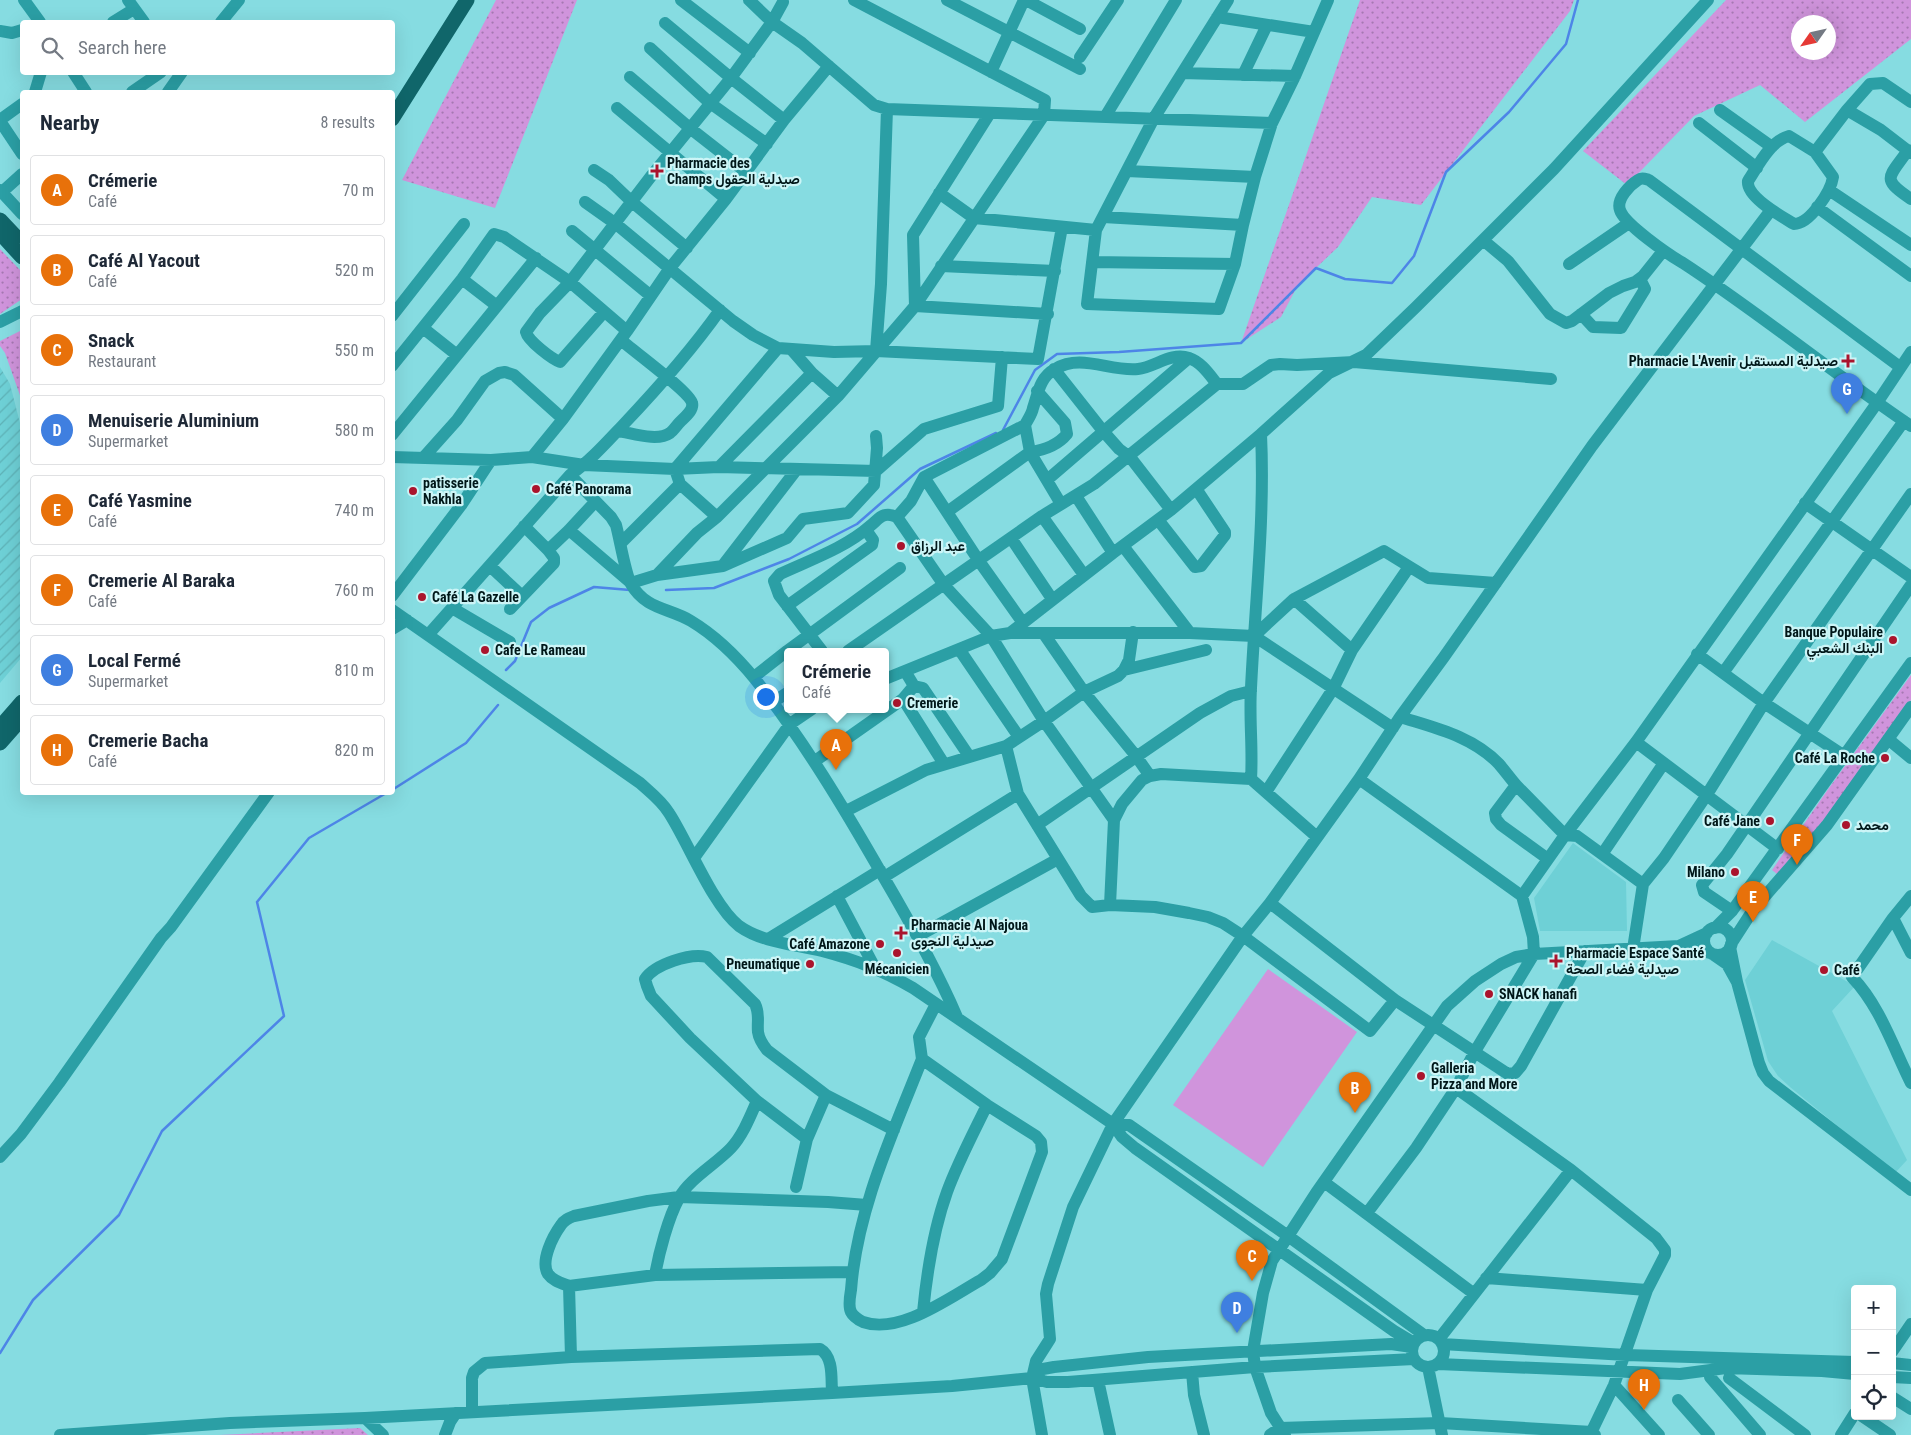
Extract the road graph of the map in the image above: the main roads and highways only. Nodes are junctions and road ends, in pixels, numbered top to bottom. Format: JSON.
{"nodes":[{"id":1,"x":467,"y":0,"type":"edge"},
{"id":2,"x":395,"y":114,"type":"edge"},
{"id":3,"x":0,"y":220,"type":"edge"},
{"id":4,"x":0,"y":233,"type":"edge"},
{"id":5,"x":20,"y":242,"type":"edge"},
{"id":6,"x":20,"y":255,"type":"edge"},
{"id":7,"x":20,"y":704,"type":"edge"},
{"id":8,"x":20,"y":720,"type":"edge"},
{"id":9,"x":0,"y":727,"type":"edge"},
{"id":10,"x":0,"y":743,"type":"edge"}],
"edges":[{"from":1,"to":2,"type":"main road"},
{"from":3,"to":5,"type":"main road"},
{"from":4,"to":6,"type":"main road"},
{"from":7,"to":9,"type":"main road"},
{"from":8,"to":10,"type":"main road"}]}
